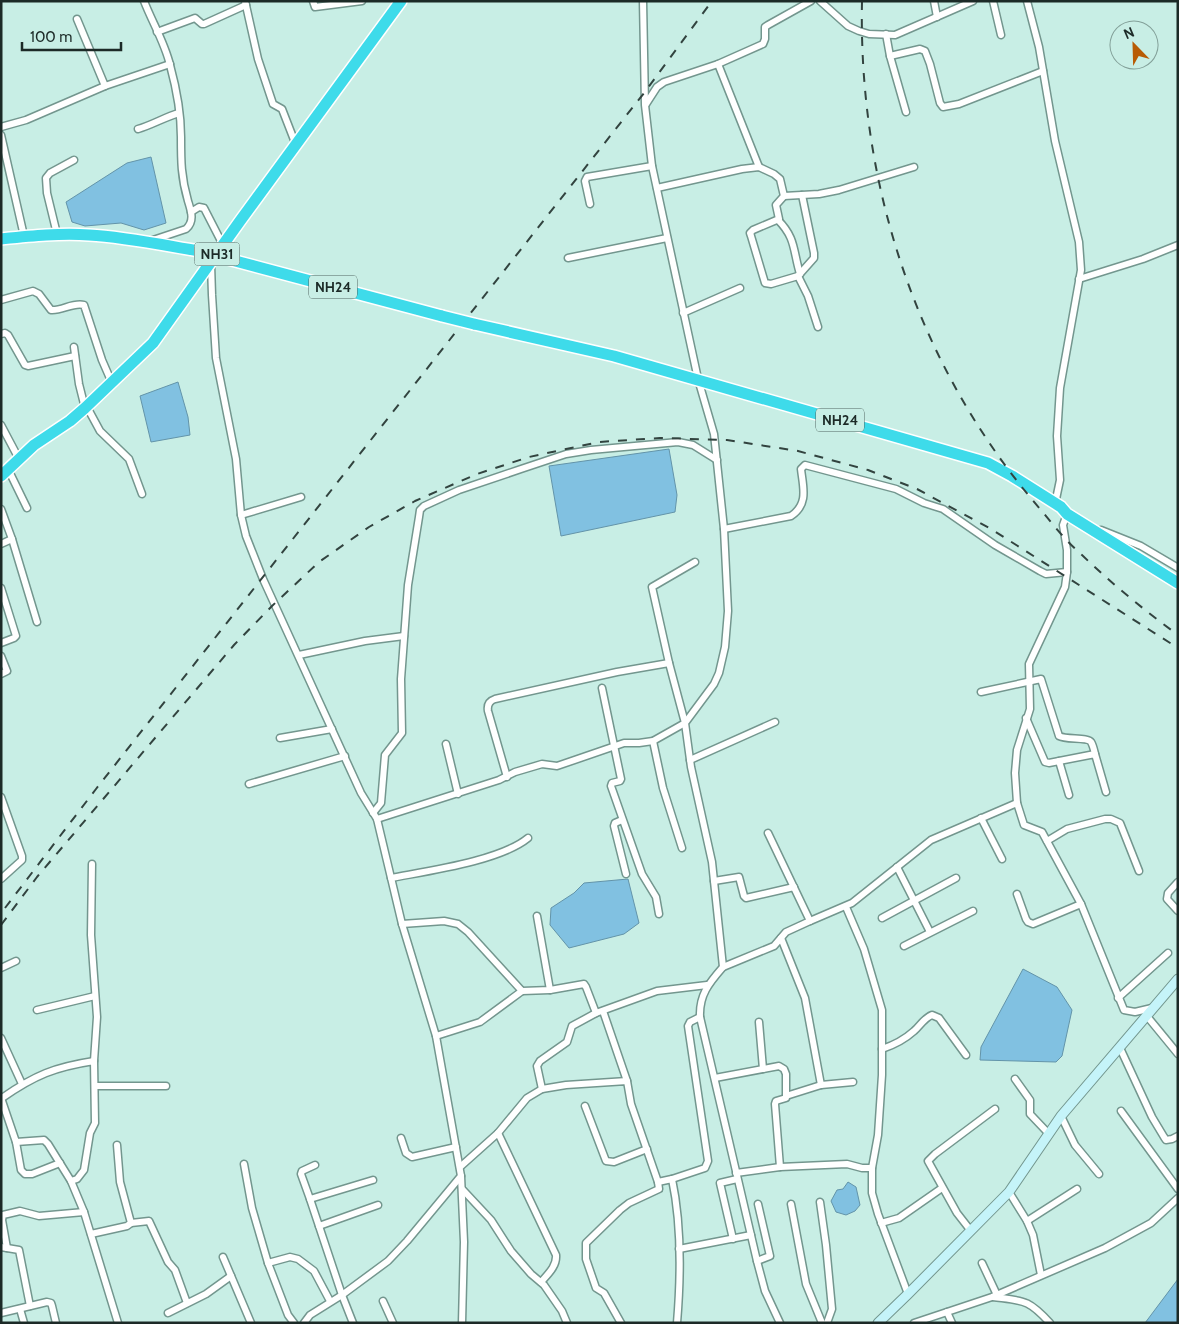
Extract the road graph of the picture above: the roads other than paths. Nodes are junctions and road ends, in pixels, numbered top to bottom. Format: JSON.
{"nodes":[{"id":1,"x":144,"y":1,"type":"edge"},
{"id":2,"x":313,"y":1,"type":"edge"},
{"id":3,"x":362,"y":1,"type":"edge"},
{"id":4,"x":401,"y":1,"type":"edge"},
{"id":5,"x":643,"y":1,"type":"edge"},
{"id":6,"x":811,"y":1,"type":"edge"},
{"id":7,"x":820,"y":1,"type":"edge"},
{"id":8,"x":934,"y":1,"type":"edge"},
{"id":9,"x":973,"y":1,"type":"edge"},
{"id":10,"x":993,"y":1,"type":"edge"},
{"id":11,"x":1027,"y":1,"type":"edge"},
{"id":12,"x":245,"y":3,"type":"edge"},
{"id":13,"x":937,"y":17,"type":"junction"},
{"id":14,"x":77,"y":19,"type":"dead end"},
{"id":15,"x":157,"y":32,"type":"junction"},
{"id":16,"x":886,"y":34,"type":"junction"},
{"id":17,"x":1001,"y":35,"type":"dead end"},
{"id":18,"x":890,"y":56,"type":"junction"},
{"id":19,"x":170,"y":64,"type":"junction"},
{"id":20,"x":718,"y":64,"type":"junction"},
{"id":21,"x":1043,"y":71,"type":"junction"},
{"id":22,"x":105,"y":86,"type":"junction"},
{"id":23,"x":645,"y":105,"type":"junction"},
{"id":24,"x":906,"y":112,"type":"dead end"},
{"id":25,"x":179,"y":113,"type":"junction"},
{"id":26,"x":1,"y":128,"type":"edge"},
{"id":27,"x":138,"y":128,"type":"dead end"},
{"id":28,"x":1,"y":135,"type":"edge"},
{"id":29,"x":296,"y":145,"type":"junction"},
{"id":30,"x":4,"y":160,"type":"edge"},
{"id":31,"x":74,"y":160,"type":"dead end"},
{"id":32,"x":652,"y":166,"type":"junction"},
{"id":33,"x":759,"y":167,"type":"junction"},
{"id":34,"x":914,"y":167,"type":"dead end"},
{"id":35,"x":657,"y":188,"type":"junction"},
{"id":36,"x":802,"y":195,"type":"junction"},
{"id":37,"x":784,"y":196,"type":"junction"},
{"id":38,"x":590,"y":204,"type":"dead end"},
{"id":39,"x":191,"y":212,"type":"junction"},
{"id":40,"x":778,"y":220,"type":"junction"},
{"id":41,"x":57,"y":234,"type":"junction"},
{"id":42,"x":24,"y":236,"type":"junction"},
{"id":43,"x":667,"y":238,"type":"junction"},
{"id":44,"x":1,"y":239,"type":"edge"},
{"id":45,"x":146,"y":242,"type":"junction"},
{"id":46,"x":224,"y":245,"type":"junction"},
{"id":47,"x":1178,"y":245,"type":"edge"},
{"id":48,"x":568,"y":258,"type":"dead end"},
{"id":49,"x":211,"y":263,"type":"junction"},
{"id":50,"x":799,"y":275,"type":"junction"},
{"id":51,"x":1079,"y":279,"type":"junction"},
{"id":52,"x":740,"y":288,"type":"dead end"},
{"id":53,"x":1,"y":300,"type":"edge"},
{"id":54,"x":683,"y":313,"type":"junction"},
{"id":55,"x":818,"y":327,"type":"dead end"},
{"id":56,"x":1,"y":334,"type":"edge"},
{"id":57,"x":74,"y":347,"type":"dead end"},
{"id":58,"x":75,"y":356,"type":"junction"},
{"id":59,"x":698,"y":380,"type":"junction"},
{"id":60,"x":112,"y":384,"type":"junction"},
{"id":61,"x":86,"y":407,"type":"junction"},
{"id":62,"x":1,"y":425,"type":"edge"},
{"id":63,"x":3,"y":433,"type":"edge"},
{"id":64,"x":18,"y":458,"type":"junction"},
{"id":65,"x":717,"y":460,"type":"junction"},
{"id":66,"x":5,"y":473,"type":"edge"},
{"id":67,"x":142,"y":494,"type":"dead end"},
{"id":68,"x":300,"y":497,"type":"dead end"},
{"id":69,"x":1055,"y":504,"type":"junction"},
{"id":70,"x":27,"y":508,"type":"dead end"},
{"id":71,"x":1,"y":509,"type":"edge"},
{"id":72,"x":1067,"y":514,"type":"junction"},
{"id":73,"x":241,"y":515,"type":"junction"},
{"id":74,"x":1083,"y":524,"type":"junction"},
{"id":75,"x":724,"y":529,"type":"junction"},
{"id":76,"x":12,"y":539,"type":"junction"},
{"id":77,"x":1,"y":544,"type":"edge"},
{"id":78,"x":695,"y":562,"type":"dead end"},
{"id":79,"x":1178,"y":568,"type":"edge"},
{"id":80,"x":1067,"y":572,"type":"junction"},
{"id":81,"x":1178,"y":583,"type":"edge"},
{"id":82,"x":1,"y":588,"type":"edge"},
{"id":83,"x":37,"y":622,"type":"dead end"},
{"id":84,"x":404,"y":636,"type":"junction"},
{"id":85,"x":1,"y":644,"type":"edge"},
{"id":86,"x":299,"y":655,"type":"junction"},
{"id":87,"x":1,"y":656,"type":"edge"},
{"id":88,"x":669,"y":663,"type":"junction"},
{"id":89,"x":1,"y":674,"type":"edge"},
{"id":90,"x":1029,"y":682,"type":"junction"},
{"id":91,"x":602,"y":688,"type":"dead end"},
{"id":92,"x":981,"y":692,"type":"dead end"},
{"id":93,"x":1026,"y":718,"type":"junction"},
{"id":94,"x":775,"y":722,"type":"dead end"},
{"id":95,"x":685,"y":723,"type":"junction"},
{"id":96,"x":332,"y":729,"type":"junction"},
{"id":97,"x":280,"y":738,"type":"dead end"},
{"id":98,"x":653,"y":741,"type":"junction"},
{"id":99,"x":446,"y":744,"type":"dead end"},
{"id":100,"x":614,"y":747,"type":"junction"},
{"id":101,"x":1095,"y":754,"type":"junction"},
{"id":102,"x":345,"y":756,"type":"junction"},
{"id":103,"x":690,"y":760,"type":"junction"},
{"id":104,"x":1059,"y":761,"type":"junction"},
{"id":105,"x":507,"y":777,"type":"junction"},
{"id":106,"x":249,"y":784,"type":"dead end"},
{"id":107,"x":1106,"y":792,"type":"dead end"},
{"id":108,"x":458,"y":794,"type":"junction"},
{"id":109,"x":1069,"y":795,"type":"dead end"},
{"id":110,"x":1,"y":797,"type":"edge"},
{"id":111,"x":1017,"y":803,"type":"junction"},
{"id":112,"x":375,"y":816,"type":"junction"},
{"id":113,"x":981,"y":818,"type":"junction"},
{"id":114,"x":622,"y":820,"type":"junction"},
{"id":115,"x":768,"y":833,"type":"dead end"},
{"id":116,"x":528,"y":838,"type":"dead end"},
{"id":117,"x":1047,"y":841,"type":"junction"},
{"id":118,"x":682,"y":848,"type":"dead end"},
{"id":119,"x":1002,"y":859,"type":"dead end"},
{"id":120,"x":92,"y":864,"type":"dead end"},
{"id":121,"x":897,"y":867,"type":"junction"},
{"id":122,"x":1139,"y":871,"type":"dead end"},
{"id":123,"x":626,"y":874,"type":"dead end"},
{"id":124,"x":391,"y":878,"type":"junction"},
{"id":125,"x":956,"y":878,"type":"dead end"},
{"id":126,"x":1,"y":879,"type":"edge"},
{"id":127,"x":714,"y":881,"type":"junction"},
{"id":128,"x":1178,"y":882,"type":"edge"},
{"id":129,"x":794,"y":887,"type":"junction"},
{"id":130,"x":1017,"y":894,"type":"dead end"},
{"id":131,"x":914,"y":901,"type":"junction"},
{"id":132,"x":1081,"y":904,"type":"junction"},
{"id":133,"x":846,"y":907,"type":"junction"},
{"id":134,"x":973,"y":911,"type":"dead end"},
{"id":135,"x":1178,"y":911,"type":"edge"},
{"id":136,"x":659,"y":914,"type":"dead end"},
{"id":137,"x":537,"y":916,"type":"dead end"},
{"id":138,"x":882,"y":918,"type":"dead end"},
{"id":139,"x":810,"y":921,"type":"junction"},
{"id":140,"x":402,"y":924,"type":"junction"},
{"id":141,"x":930,"y":932,"type":"junction"},
{"id":142,"x":781,"y":938,"type":"junction"},
{"id":143,"x":904,"y":946,"type":"dead end"},
{"id":144,"x":1168,"y":953,"type":"dead end"},
{"id":145,"x":16,"y":961,"type":"dead end"},
{"id":146,"x":1,"y":968,"type":"edge"},
{"id":147,"x":723,"y":968,"type":"junction"},
{"id":148,"x":1177,"y":980,"type":"edge"},
{"id":149,"x":708,"y":985,"type":"junction"},
{"id":150,"x":550,"y":990,"type":"junction"},
{"id":151,"x":522,"y":991,"type":"junction"},
{"id":152,"x":95,"y":996,"type":"junction"},
{"id":153,"x":1118,"y":998,"type":"junction"},
{"id":154,"x":37,"y":1010,"type":"dead end"},
{"id":155,"x":603,"y":1011,"type":"junction"},
{"id":156,"x":1149,"y":1012,"type":"junction"},
{"id":157,"x":596,"y":1014,"type":"junction"},
{"id":158,"x":700,"y":1017,"type":"junction"},
{"id":159,"x":760,"y":1022,"type":"dead end"},
{"id":160,"x":436,"y":1036,"type":"junction"},
{"id":161,"x":1,"y":1038,"type":"edge"},
{"id":162,"x":1120,"y":1048,"type":"junction"},
{"id":163,"x":882,"y":1049,"type":"junction"},
{"id":164,"x":1178,"y":1054,"type":"edge"},
{"id":165,"x":966,"y":1055,"type":"dead end"},
{"id":166,"x":94,"y":1061,"type":"junction"},
{"id":167,"x":763,"y":1069,"type":"junction"},
{"id":168,"x":715,"y":1078,"type":"junction"},
{"id":169,"x":1015,"y":1078,"type":"dead end"},
{"id":170,"x":627,"y":1081,"type":"junction"},
{"id":171,"x":853,"y":1082,"type":"dead end"},
{"id":172,"x":22,"y":1084,"type":"junction"},
{"id":173,"x":821,"y":1085,"type":"junction"},
{"id":174,"x":96,"y":1086,"type":"junction"},
{"id":175,"x":166,"y":1086,"type":"dead end"},
{"id":176,"x":542,"y":1089,"type":"junction"},
{"id":177,"x":786,"y":1096,"type":"junction"},
{"id":178,"x":2,"y":1098,"type":"edge"},
{"id":179,"x":585,"y":1106,"type":"dead end"},
{"id":180,"x":996,"y":1109,"type":"dead end"},
{"id":181,"x":1120,"y":1111,"type":"dead end"},
{"id":182,"x":1061,"y":1116,"type":"junction"},
{"id":183,"x":498,"y":1132,"type":"junction"},
{"id":184,"x":1049,"y":1134,"type":"junction"},
{"id":185,"x":1178,"y":1136,"type":"edge"},
{"id":186,"x":401,"y":1138,"type":"dead end"},
{"id":187,"x":16,"y":1142,"type":"junction"},
{"id":188,"x":117,"y":1144,"type":"dead end"},
{"id":189,"x":456,"y":1147,"type":"junction"},
{"id":190,"x":647,"y":1149,"type":"junction"},
{"id":191,"x":60,"y":1164,"type":"junction"},
{"id":192,"x":244,"y":1164,"type":"dead end"},
{"id":193,"x":315,"y":1165,"type":"dead end"},
{"id":194,"x":460,"y":1167,"type":"junction"},
{"id":195,"x":780,"y":1167,"type":"junction"},
{"id":196,"x":872,"y":1168,"type":"junction"},
{"id":197,"x":1099,"y":1174,"type":"dead end"},
{"id":198,"x":461,"y":1176,"type":"junction"},
{"id":199,"x":736,"y":1176,"type":"junction"},
{"id":200,"x":672,"y":1179,"type":"junction"},
{"id":201,"x":373,"y":1180,"type":"dead end"},
{"id":202,"x":71,"y":1181,"type":"junction"},
{"id":203,"x":658,"y":1182,"type":"junction"},
{"id":204,"x":942,"y":1188,"type":"junction"},
{"id":205,"x":1077,"y":1189,"type":"dead end"},
{"id":206,"x":1178,"y":1189,"type":"edge"},
{"id":207,"x":463,"y":1190,"type":"junction"},
{"id":208,"x":1009,"y":1192,"type":"junction"},
{"id":209,"x":1178,"y":1198,"type":"edge"},
{"id":210,"x":310,"y":1199,"type":"junction"},
{"id":211,"x":820,"y":1202,"type":"dead end"},
{"id":212,"x":758,"y":1204,"type":"dead end"},
{"id":213,"x":791,"y":1204,"type":"dead end"},
{"id":214,"x":378,"y":1205,"type":"dead end"},
{"id":215,"x":84,"y":1212,"type":"junction"},
{"id":216,"x":1027,"y":1221,"type":"junction"},
{"id":217,"x":131,"y":1224,"type":"junction"},
{"id":218,"x":881,"y":1224,"type":"junction"},
{"id":219,"x":318,"y":1226,"type":"junction"},
{"id":220,"x":971,"y":1231,"type":"junction"},
{"id":221,"x":91,"y":1234,"type":"junction"},
{"id":222,"x":751,"y":1235,"type":"junction"},
{"id":223,"x":733,"y":1239,"type":"junction"},
{"id":224,"x":4,"y":1248,"type":"edge"},
{"id":225,"x":679,"y":1249,"type":"junction"},
{"id":226,"x":223,"y":1257,"type":"dead end"},
{"id":227,"x":757,"y":1261,"type":"junction"},
{"id":228,"x":268,"y":1262,"type":"junction"},
{"id":229,"x":982,"y":1263,"type":"dead end"},
{"id":230,"x":1041,"y":1275,"type":"junction"},
{"id":231,"x":231,"y":1276,"type":"junction"},
{"id":232,"x":540,"y":1282,"type":"junction"},
{"id":233,"x":908,"y":1294,"type":"junction"},
{"id":234,"x":342,"y":1295,"type":"junction"},
{"id":235,"x":995,"y":1296,"type":"junction"},
{"id":236,"x":330,"y":1301,"type":"junction"},
{"id":237,"x":383,"y":1301,"type":"dead end"},
{"id":238,"x":187,"y":1303,"type":"junction"},
{"id":239,"x":30,"y":1306,"type":"junction"},
{"id":240,"x":20,"y":1308,"type":"junction"},
{"id":241,"x":947,"y":1312,"type":"junction"},
{"id":242,"x":1,"y":1313,"type":"edge"},
{"id":243,"x":168,"y":1313,"type":"dead end"},
{"id":244,"x":24,"y":1323,"type":"edge"},
{"id":245,"x":56,"y":1323,"type":"edge"},
{"id":246,"x":118,"y":1323,"type":"edge"},
{"id":247,"x":251,"y":1323,"type":"edge"},
{"id":248,"x":294,"y":1323,"type":"edge"},
{"id":249,"x":304,"y":1323,"type":"edge"},
{"id":250,"x":354,"y":1323,"type":"edge"},
{"id":251,"x":392,"y":1323,"type":"edge"},
{"id":252,"x":462,"y":1323,"type":"edge"},
{"id":253,"x":567,"y":1323,"type":"edge"},
{"id":254,"x":621,"y":1323,"type":"edge"},
{"id":255,"x":677,"y":1323,"type":"edge"},
{"id":256,"x":780,"y":1323,"type":"edge"},
{"id":257,"x":822,"y":1323,"type":"edge"},
{"id":258,"x":827,"y":1323,"type":"edge"},
{"id":259,"x":878,"y":1323,"type":"edge"},
{"id":260,"x":914,"y":1323,"type":"edge"},
{"id":261,"x":952,"y":1323,"type":"edge"},
{"id":262,"x":1050,"y":1323,"type":"edge"}],
"edges":[{"from":1,"to":15,"type":"street"},
{"from":2,"to":3,"type":"street"},
{"from":4,"to":29,"type":"highway","number":"NH31"},
{"from":5,"to":23,"type":"street"},
{"from":6,"to":20,"type":"street"},
{"from":7,"to":16,"type":"street"},
{"from":8,"to":13,"type":"street"},
{"from":9,"to":13,"type":"street"},
{"from":10,"to":17,"type":"street"},
{"from":11,"to":21,"type":"street"},
{"from":12,"to":15,"type":"street"},
{"from":12,"to":29,"type":"street"},
{"from":13,"to":16,"type":"street"},
{"from":14,"to":22,"type":"street"},
{"from":15,"to":19,"type":"street"},
{"from":16,"to":18,"type":"street"},
{"from":18,"to":21,"type":"street"},
{"from":18,"to":24,"type":"street"},
{"from":19,"to":22,"type":"street"},
{"from":19,"to":25,"type":"street"},
{"from":20,"to":23,"type":"street"},
{"from":20,"to":33,"type":"street"},
{"from":21,"to":51,"type":"street"},
{"from":22,"to":26,"type":"street"},
{"from":23,"to":32,"type":"street"},
{"from":25,"to":27,"type":"street"},
{"from":25,"to":39,"type":"street"},
{"from":28,"to":30,"type":"street"},
{"from":29,"to":46,"type":"highway","number":"NH31"},
{"from":30,"to":42,"type":"street"},
{"from":31,"to":41,"type":"street"},
{"from":32,"to":35,"type":"street"},
{"from":32,"to":38,"type":"street"},
{"from":33,"to":35,"type":"street"},
{"from":33,"to":37,"type":"street"},
{"from":34,"to":36,"type":"street"},
{"from":35,"to":43,"type":"street"},
{"from":36,"to":37,"type":"street"},
{"from":36,"to":50,"type":"street"},
{"from":37,"to":40,"type":"street"},
{"from":39,"to":45,"type":"street"},
{"from":39,"to":46,"type":"street"},
{"from":40,"to":50,"type":"street"},
{"from":40,"to":50,"type":"street"},
{"from":41,"to":42,"type":"highway","number":"NH24"},
{"from":41,"to":45,"type":"highway","number":"NH24"},
{"from":42,"to":44,"type":"highway","number":"NH24"},
{"from":43,"to":48,"type":"street"},
{"from":43,"to":54,"type":"street"},
{"from":45,"to":59,"type":"highway","number":"NH24","bridge":true},
{"from":46,"to":49,"type":"highway","number":"NH31"},
{"from":47,"to":51,"type":"street"},
{"from":49,"to":60,"type":"highway","number":"NH31"},
{"from":49,"to":73,"type":"street"},
{"from":50,"to":55,"type":"street"},
{"from":51,"to":69,"type":"street"},
{"from":52,"to":54,"type":"street"},
{"from":53,"to":60,"type":"street"},
{"from":54,"to":59,"type":"street"},
{"from":56,"to":58,"type":"street"},
{"from":57,"to":58,"type":"street"},
{"from":58,"to":61,"type":"street"},
{"from":59,"to":65,"type":"street"},
{"from":59,"to":69,"type":"highway","number":"NH24"},
{"from":60,"to":61,"type":"highway","number":"NH31"},
{"from":61,"to":64,"type":"highway","number":"NH31"},
{"from":61,"to":67,"type":"street"},
{"from":62,"to":63,"type":"street"},
{"from":63,"to":64,"type":"street"},
{"from":64,"to":66,"type":"highway","number":"NH31"},
{"from":65,"to":75,"type":"street"},
{"from":65,"to":84,"type":"street"},
{"from":66,"to":70,"type":"street"},
{"from":68,"to":73,"type":"street"},
{"from":69,"to":72,"type":"highway","number":"NH24"},
{"from":71,"to":76,"type":"street"},
{"from":72,"to":74,"type":"highway","number":"NH24"},
{"from":72,"to":80,"type":"street"},
{"from":73,"to":86,"type":"street"},
{"from":74,"to":79,"type":"street"},
{"from":74,"to":81,"type":"highway","number":"NH24"},
{"from":75,"to":80,"type":"street"},
{"from":75,"to":95,"type":"street"},
{"from":76,"to":77,"type":"street"},
{"from":76,"to":83,"type":"street"},
{"from":78,"to":88,"type":"street"},
{"from":80,"to":90,"type":"street"},
{"from":82,"to":85,"type":"street"},
{"from":84,"to":86,"type":"street"},
{"from":84,"to":112,"type":"street"},
{"from":86,"to":96,"type":"street"},
{"from":87,"to":89,"type":"street"},
{"from":88,"to":95,"type":"street"},
{"from":88,"to":105,"type":"street"},
{"from":90,"to":92,"type":"street"},
{"from":90,"to":93,"type":"street"},
{"from":90,"to":101,"type":"street"},
{"from":91,"to":100,"type":"street"},
{"from":93,"to":104,"type":"street"},
{"from":93,"to":111,"type":"street"},
{"from":94,"to":103,"type":"street"},
{"from":95,"to":98,"type":"street"},
{"from":95,"to":103,"type":"street"},
{"from":96,"to":97,"type":"street"},
{"from":96,"to":102,"type":"street"},
{"from":98,"to":100,"type":"street"},
{"from":98,"to":118,"type":"street"},
{"from":99,"to":108,"type":"street"},
{"from":100,"to":105,"type":"street"},
{"from":100,"to":114,"type":"street"},
{"from":101,"to":104,"type":"street"},
{"from":101,"to":107,"type":"street"},
{"from":102,"to":106,"type":"street"},
{"from":102,"to":112,"type":"street"},
{"from":103,"to":127,"type":"street"},
{"from":104,"to":109,"type":"street"},
{"from":105,"to":108,"type":"street"},
{"from":108,"to":112,"type":"street"},
{"from":110,"to":126,"type":"street"},
{"from":111,"to":113,"type":"street"},
{"from":111,"to":117,"type":"street"},
{"from":112,"to":124,"type":"street"},
{"from":113,"to":119,"type":"street"},
{"from":113,"to":121,"type":"street"},
{"from":114,"to":123,"type":"street"},
{"from":114,"to":136,"type":"street"},
{"from":115,"to":129,"type":"street"},
{"from":116,"to":124,"type":"street"},
{"from":117,"to":122,"type":"street"},
{"from":117,"to":132,"type":"street"},
{"from":120,"to":152,"type":"street"},
{"from":121,"to":131,"type":"street"},
{"from":121,"to":133,"type":"street"},
{"from":124,"to":140,"type":"street"},
{"from":125,"to":131,"type":"street"},
{"from":127,"to":129,"type":"street"},
{"from":127,"to":147,"type":"street"},
{"from":128,"to":135,"type":"street"},
{"from":129,"to":139,"type":"street"},
{"from":130,"to":132,"type":"street"},
{"from":131,"to":138,"type":"street"},
{"from":131,"to":141,"type":"street"},
{"from":132,"to":153,"type":"street"},
{"from":133,"to":139,"type":"street"},
{"from":133,"to":163,"type":"street"},
{"from":134,"to":141,"type":"street"},
{"from":137,"to":150,"type":"street"},
{"from":139,"to":142,"type":"street"},
{"from":140,"to":151,"type":"street"},
{"from":140,"to":160,"type":"street"},
{"from":141,"to":143,"type":"street"},
{"from":142,"to":147,"type":"street"},
{"from":142,"to":173,"type":"street"},
{"from":144,"to":153,"type":"street"},
{"from":145,"to":146,"type":"street"},
{"from":147,"to":149,"type":"street"},
{"from":148,"to":156,"type":"street"},
{"from":149,"to":155,"type":"street"},
{"from":149,"to":158,"type":"street"},
{"from":150,"to":151,"type":"street"},
{"from":150,"to":157,"type":"street"},
{"from":151,"to":160,"type":"street"},
{"from":152,"to":154,"type":"street"},
{"from":152,"to":166,"type":"street"},
{"from":153,"to":156,"type":"street"},
{"from":155,"to":157,"type":"street"},
{"from":155,"to":170,"type":"street"},
{"from":156,"to":162,"type":"street"},
{"from":156,"to":164,"type":"street"},
{"from":157,"to":176,"type":"street"},
{"from":158,"to":168,"type":"street"},
{"from":158,"to":200,"type":"street"},
{"from":159,"to":167,"type":"street"},
{"from":160,"to":189,"type":"street"},
{"from":161,"to":172,"type":"street"},
{"from":162,"to":182,"type":"street"},
{"from":162,"to":185,"type":"street"},
{"from":163,"to":165,"type":"street"},
{"from":163,"to":196,"type":"street"},
{"from":166,"to":172,"type":"street"},
{"from":166,"to":174,"type":"street"},
{"from":167,"to":168,"type":"street"},
{"from":167,"to":177,"type":"street"},
{"from":168,"to":199,"type":"street"},
{"from":169,"to":184,"type":"street"},
{"from":170,"to":176,"type":"street"},
{"from":170,"to":190,"type":"street"},
{"from":171,"to":173,"type":"street"},
{"from":172,"to":178,"type":"street"},
{"from":173,"to":177,"type":"street"},
{"from":174,"to":175,"type":"street"},
{"from":174,"to":202,"type":"street"},
{"from":176,"to":183,"type":"street"},
{"from":177,"to":195,"type":"street"},
{"from":178,"to":187,"type":"street"},
{"from":179,"to":190,"type":"street"},
{"from":180,"to":204,"type":"street"},
{"from":181,"to":206,"type":"street"},
{"from":182,"to":184,"type":"street"},
{"from":182,"to":197,"type":"street"},
{"from":183,"to":194,"type":"street"},
{"from":183,"to":232,"type":"street"},
{"from":184,"to":208,"type":"street"},
{"from":186,"to":189,"type":"street"},
{"from":187,"to":191,"type":"street"},
{"from":187,"to":191,"type":"street"},
{"from":188,"to":217,"type":"street"},
{"from":189,"to":194,"type":"street"},
{"from":190,"to":203,"type":"street"},
{"from":191,"to":202,"type":"street"},
{"from":192,"to":228,"type":"street"},
{"from":193,"to":210,"type":"street"},
{"from":194,"to":198,"type":"street"},
{"from":195,"to":196,"type":"street"},
{"from":195,"to":199,"type":"street"},
{"from":196,"to":218,"type":"street"},
{"from":198,"to":207,"type":"street"},
{"from":198,"to":234,"type":"street"},
{"from":199,"to":222,"type":"street"},
{"from":199,"to":223,"type":"street"},
{"from":200,"to":203,"type":"street"},
{"from":200,"to":225,"type":"street"},
{"from":201,"to":210,"type":"street"},
{"from":202,"to":215,"type":"street"},
{"from":203,"to":254,"type":"street"},
{"from":204,"to":218,"type":"street"},
{"from":204,"to":220,"type":"street"},
{"from":205,"to":216,"type":"street"},
{"from":207,"to":232,"type":"street"},
{"from":207,"to":252,"type":"street"},
{"from":208,"to":216,"type":"street"},
{"from":208,"to":220,"type":"street"},
{"from":209,"to":230,"type":"street"},
{"from":210,"to":219,"type":"street"},
{"from":211,"to":258,"type":"street"},
{"from":212,"to":227,"type":"street"},
{"from":213,"to":257,"type":"street"},
{"from":214,"to":219,"type":"street"},
{"from":215,"to":221,"type":"street"},
{"from":215,"to":224,"type":"street"},
{"from":216,"to":230,"type":"street"},
{"from":217,"to":221,"type":"street"},
{"from":217,"to":238,"type":"street"},
{"from":218,"to":233,"type":"street"},
{"from":219,"to":234,"type":"street"},
{"from":220,"to":233,"type":"street"},
{"from":221,"to":246,"type":"street"},
{"from":222,"to":223,"type":"street"},
{"from":222,"to":227,"type":"street"},
{"from":223,"to":225,"type":"street"},
{"from":224,"to":239,"type":"street"},
{"from":225,"to":255,"type":"street"},
{"from":226,"to":231,"type":"street"},
{"from":227,"to":256,"type":"street"},
{"from":228,"to":236,"type":"street"},
{"from":228,"to":248,"type":"street"},
{"from":229,"to":235,"type":"street"},
{"from":230,"to":235,"type":"street"},
{"from":231,"to":238,"type":"street"},
{"from":231,"to":247,"type":"street"},
{"from":232,"to":253,"type":"street"},
{"from":233,"to":259,"type":"street"},
{"from":234,"to":236,"type":"street"},
{"from":234,"to":250,"type":"street"},
{"from":235,"to":241,"type":"street"},
{"from":235,"to":262,"type":"street"},
{"from":236,"to":249,"type":"street"},
{"from":237,"to":251,"type":"street"},
{"from":238,"to":243,"type":"street"},
{"from":239,"to":240,"type":"street"},
{"from":239,"to":245,"type":"street"},
{"from":240,"to":242,"type":"street"},
{"from":240,"to":244,"type":"street"},
{"from":241,"to":260,"type":"street"},
{"from":241,"to":261,"type":"street"}]}
